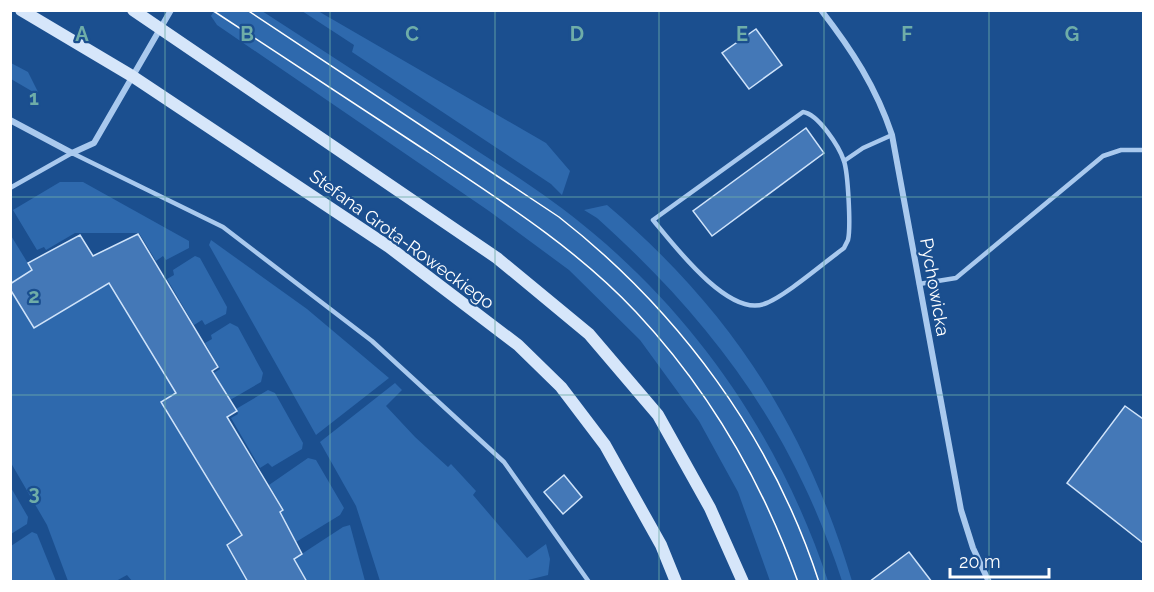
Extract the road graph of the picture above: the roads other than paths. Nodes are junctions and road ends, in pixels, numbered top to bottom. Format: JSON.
{"nodes":[{"id":1,"x":21,"y":10,"type":"edge"},
{"id":2,"x":133,"y":10,"type":"edge"},
{"id":3,"x":171,"y":10,"type":"edge"},
{"id":4,"x":821,"y":10,"type":"edge"},
{"id":5,"x":161,"y":29,"type":"junction"},
{"id":6,"x":132,"y":76,"type":"junction"},
{"id":7,"x":10,"y":120,"type":"edge"},
{"id":8,"x":892,"y":135,"type":"junction"},
{"id":9,"x":1143,"y":150,"type":"edge"},
{"id":10,"x":72,"y":153,"type":"junction"},
{"id":11,"x":844,"y":161,"type":"junction"},
{"id":12,"x":10,"y":188,"type":"edge"},
{"id":13,"x":919,"y":284,"type":"junction"},
{"id":14,"x":589,"y":582,"type":"edge"},
{"id":15,"x":676,"y":582,"type":"edge"},
{"id":16,"x":742,"y":582,"type":"edge"},
{"id":17,"x":989,"y":582,"type":"edge"}],
"edges":[{"from":1,"to":6,"type":"main road","name":"Stefana Grota-Roweckiego"},
{"from":2,"to":5,"type":"main road","name":"Stefana Grota-Roweckiego"},
{"from":3,"to":5,"type":"street"},
{"from":4,"to":8,"type":"street","name":"Pychowicka"},
{"from":5,"to":6,"type":"street"},
{"from":5,"to":16,"type":"main road","name":"Stefana Grota-Roweckiego"},
{"from":6,"to":10,"type":"street"},
{"from":6,"to":15,"type":"main road","name":"Stefana Grota-Roweckiego"},
{"from":7,"to":10,"type":"street"},
{"from":8,"to":11,"type":"lane"},
{"from":8,"to":13,"type":"street","name":"Pychowicka"},
{"from":9,"to":13,"type":"lane"},
{"from":10,"to":12,"type":"lane"},
{"from":10,"to":14,"type":"lane"},
{"from":11,"to":11,"type":"lane"},
{"from":13,"to":17,"type":"street","name":"Pychowicka"}]}
